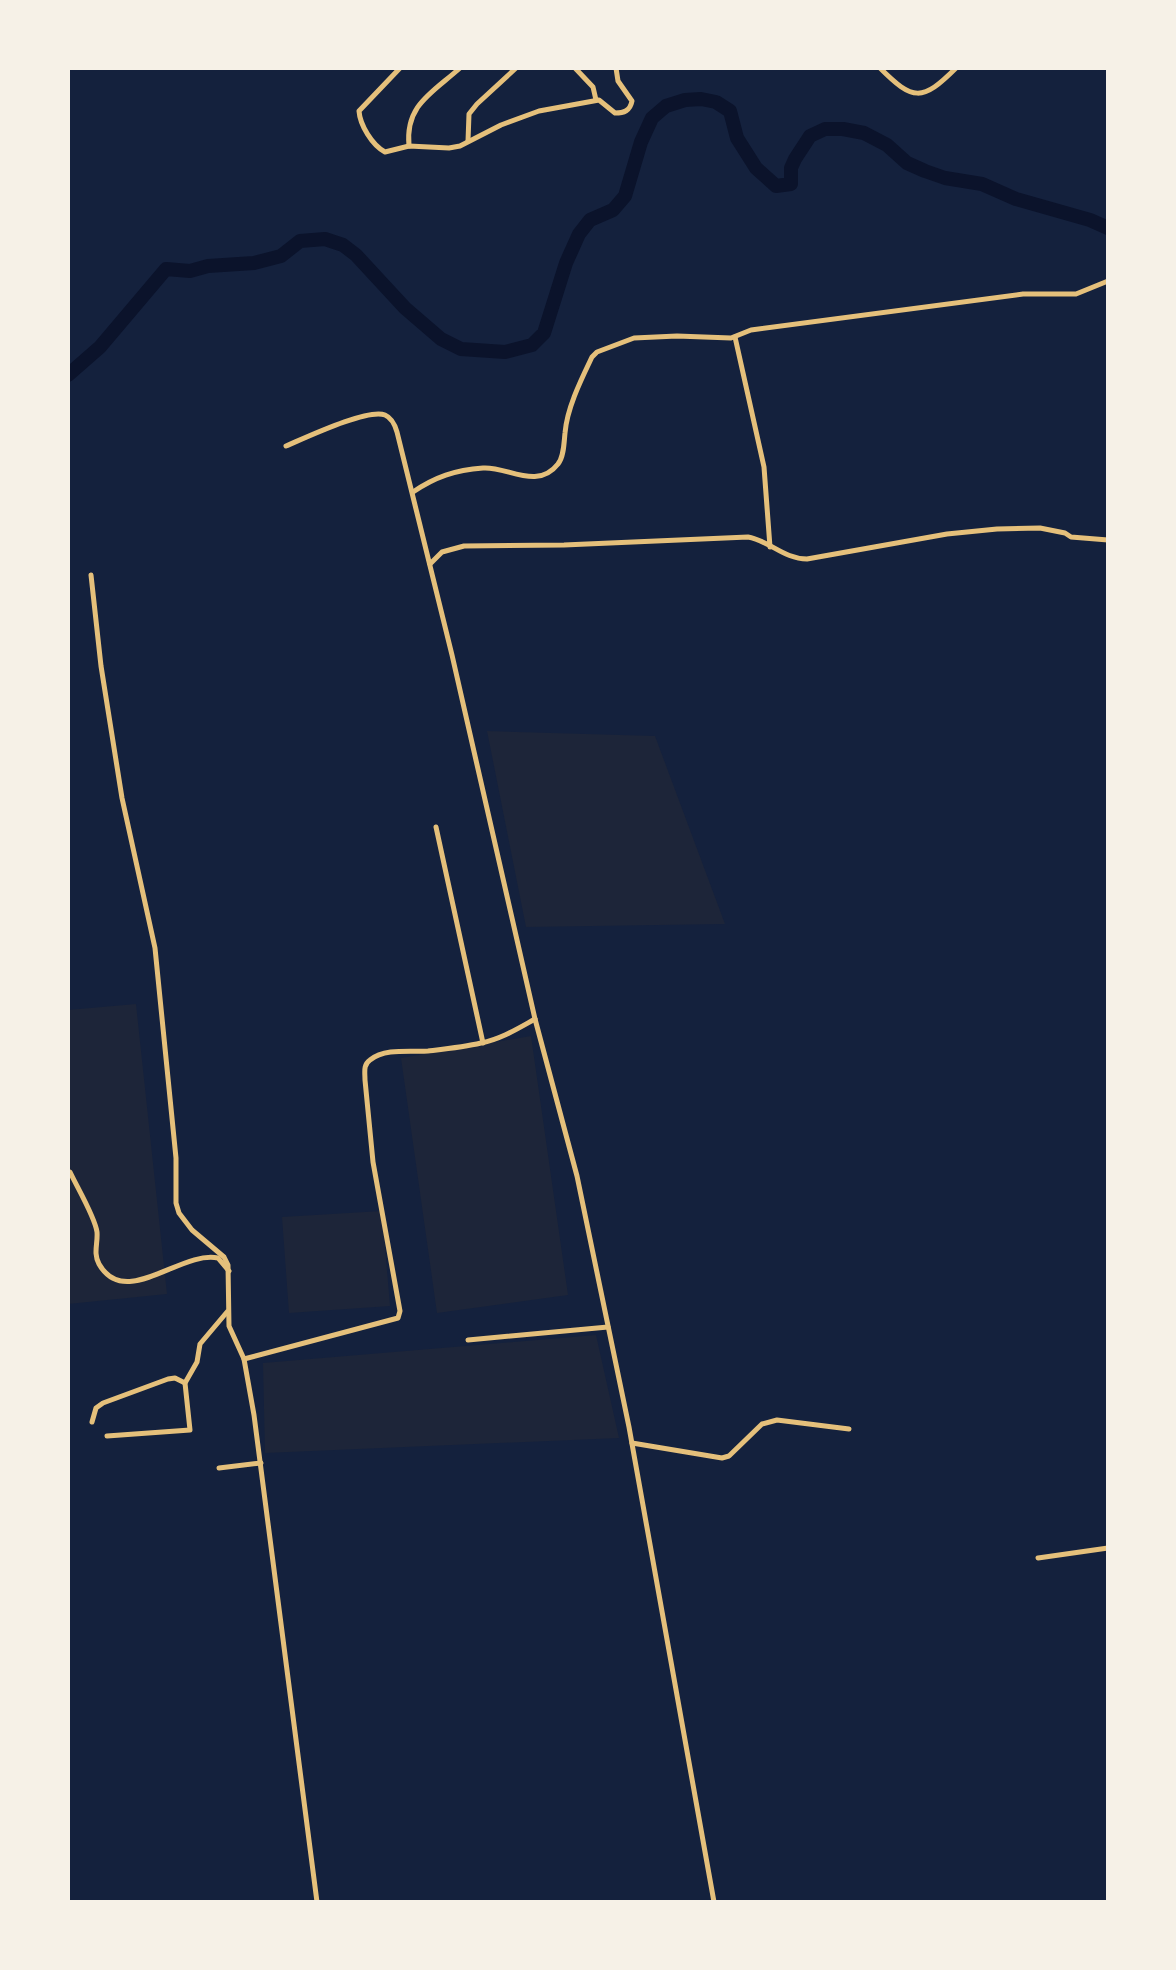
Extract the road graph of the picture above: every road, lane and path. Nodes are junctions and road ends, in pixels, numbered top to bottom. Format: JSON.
{"nodes":[{"id":1,"x":400,"y":68,"type":"edge"},
{"id":2,"x":460,"y":68,"type":"edge"},
{"id":3,"x":516,"y":68,"type":"edge"},
{"id":4,"x":575,"y":68,"type":"edge"},
{"id":5,"x":616,"y":68,"type":"edge"},
{"id":6,"x":880,"y":68,"type":"edge"},
{"id":7,"x":893,"y":68,"type":"edge"},
{"id":8,"x":956,"y":68,"type":"edge"},
{"id":9,"x":886,"y":75,"type":"junction"},
{"id":10,"x":596,"y":100,"type":"junction"},
{"id":11,"x":468,"y":141,"type":"junction"},
{"id":12,"x":410,"y":146,"type":"junction"},
{"id":13,"x":1108,"y":281,"type":"edge"},
{"id":14,"x":734,"y":337,"type":"junction"},
{"id":15,"x":286,"y":446,"type":"dead end"},
{"id":16,"x":413,"y":492,"type":"junction"},
{"id":17,"x":1108,"y":540,"type":"edge"},
{"id":18,"x":770,"y":547,"type":"junction"},
{"id":19,"x":430,"y":564,"type":"junction"},
{"id":20,"x":91,"y":575,"type":"dead end"},
{"id":21,"x":436,"y":827,"type":"dead end"},
{"id":22,"x":535,"y":1019,"type":"junction"},
{"id":23,"x":483,"y":1043,"type":"junction"},
{"id":24,"x":70,"y":1172,"type":"dead end"},
{"id":25,"x":229,"y":1271,"type":"junction"},
{"id":26,"x":227,"y":1312,"type":"junction"},
{"id":27,"x":608,"y":1327,"type":"junction"},
{"id":28,"x":468,"y":1340,"type":"dead end"},
{"id":29,"x":244,"y":1359,"type":"junction"},
{"id":30,"x":185,"y":1383,"type":"junction"},
{"id":31,"x":92,"y":1422,"type":"dead end"},
{"id":32,"x":849,"y":1429,"type":"dead end"},
{"id":33,"x":107,"y":1436,"type":"dead end"},
{"id":34,"x":632,"y":1443,"type":"junction"},
{"id":35,"x":261,"y":1463,"type":"junction"},
{"id":36,"x":219,"y":1468,"type":"dead end"},
{"id":37,"x":1108,"y":1548,"type":"edge"},
{"id":38,"x":1038,"y":1558,"type":"dead end"},
{"id":39,"x":317,"y":1902,"type":"edge"},
{"id":40,"x":714,"y":1902,"type":"edge"}],
"edges":[{"from":1,"to":12,"type":"street"},
{"from":2,"to":12,"type":"street"},
{"from":3,"to":11,"type":"street"},
{"from":4,"to":10,"type":"street"},
{"from":5,"to":10,"type":"street"},
{"from":6,"to":9,"type":"street"},
{"from":7,"to":9,"type":"street"},
{"from":8,"to":9,"type":"street"},
{"from":10,"to":11,"type":"street"},
{"from":11,"to":12,"type":"street"},
{"from":13,"to":14,"type":"street"},
{"from":14,"to":16,"type":"street"},
{"from":14,"to":18,"type":"street"},
{"from":15,"to":16,"type":"street"},
{"from":16,"to":19,"type":"street"},
{"from":17,"to":18,"type":"street"},
{"from":18,"to":19,"type":"street"},
{"from":19,"to":22,"type":"street"},
{"from":20,"to":25,"type":"street"},
{"from":21,"to":23,"type":"street"},
{"from":22,"to":23,"type":"street"},
{"from":22,"to":27,"type":"street"},
{"from":23,"to":29,"type":"street"},
{"from":24,"to":25,"type":"street"},
{"from":25,"to":26,"type":"street"},
{"from":26,"to":29,"type":"street"},
{"from":26,"to":30,"type":"street"},
{"from":27,"to":28,"type":"street"},
{"from":27,"to":34,"type":"street"},
{"from":29,"to":35,"type":"street"},
{"from":30,"to":31,"type":"street"},
{"from":30,"to":33,"type":"street"},
{"from":32,"to":34,"type":"street"},
{"from":34,"to":40,"type":"street"},
{"from":35,"to":36,"type":"street"},
{"from":35,"to":39,"type":"street"},
{"from":37,"to":38,"type":"street"}]}
